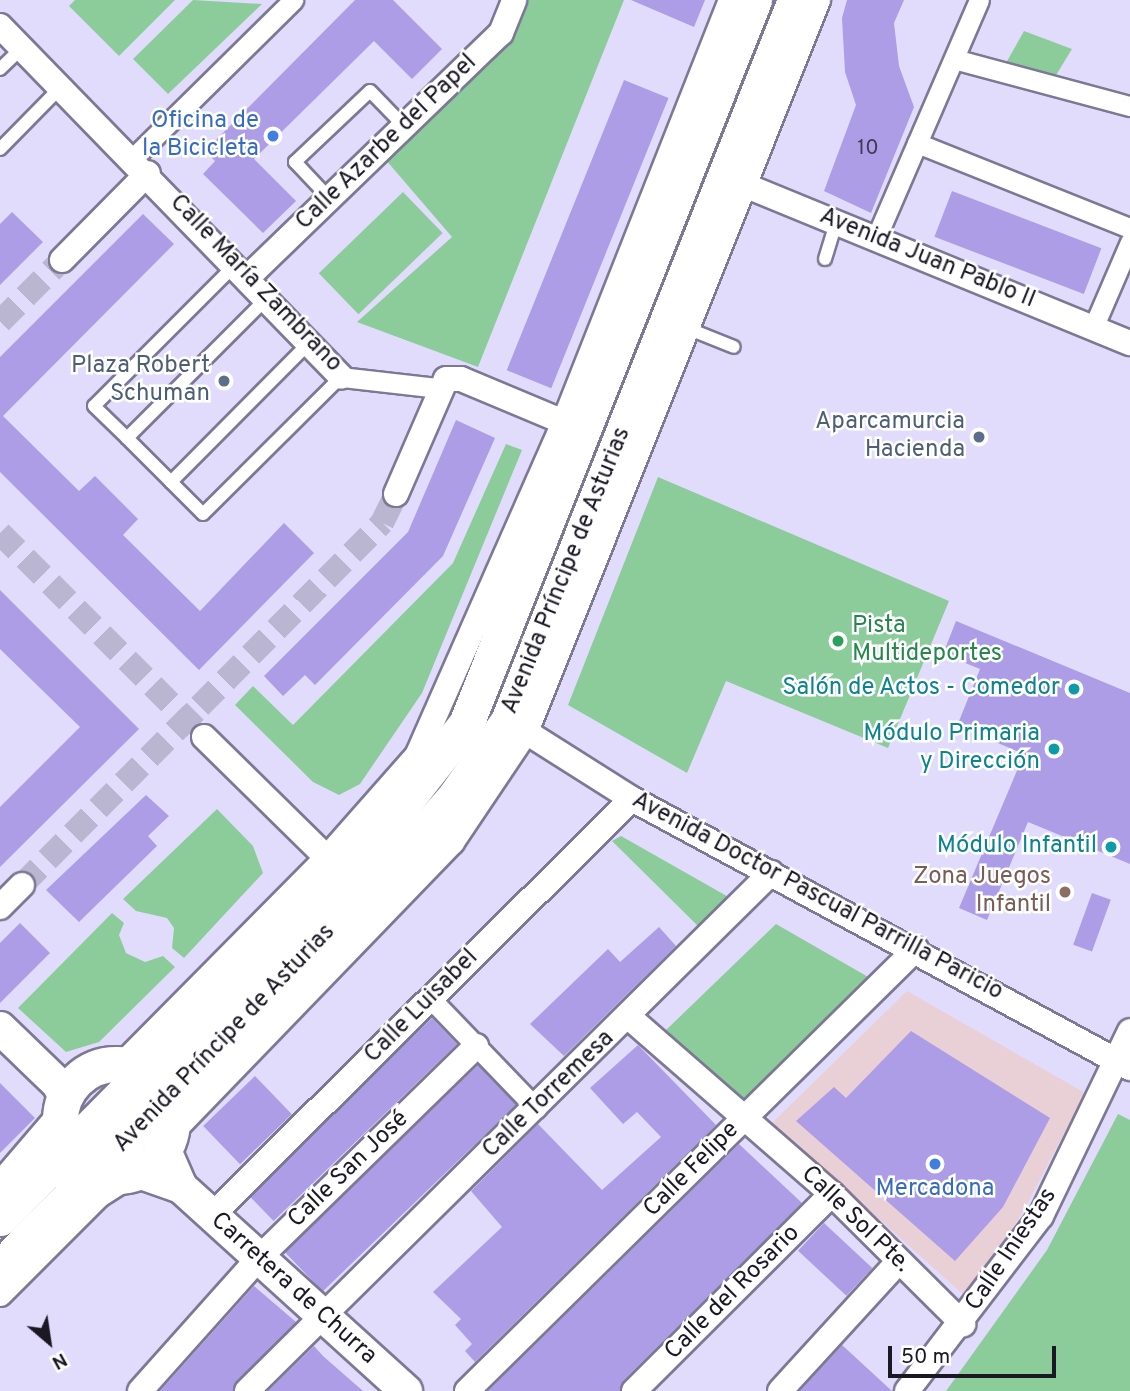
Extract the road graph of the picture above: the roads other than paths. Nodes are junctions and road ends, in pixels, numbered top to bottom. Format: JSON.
{"nodes":[{"id":1,"x":293,"y":0,"type":"edge"},
{"id":2,"x":514,"y":0,"type":"edge"},
{"id":3,"x":731,"y":0,"type":"edge"},
{"id":4,"x":754,"y":0,"type":"edge"},
{"id":5,"x":795,"y":0,"type":"edge"},
{"id":6,"x":818,"y":0,"type":"edge"},
{"id":7,"x":979,"y":0,"type":"edge"},
{"id":8,"x":0,"y":26,"type":"edge"},
{"id":9,"x":22,"y":47,"type":"junction"},
{"id":10,"x":954,"y":59,"type":"junction"},
{"id":11,"x":0,"y":69,"type":"edge"},
{"id":12,"x":61,"y":87,"type":"junction"},
{"id":13,"x":1130,"y":106,"type":"edge"},
{"id":14,"x":405,"y":127,"type":"junction"},
{"id":15,"x":917,"y":144,"type":"junction"},
{"id":16,"x":0,"y":149,"type":"edge"},
{"id":17,"x":140,"y":165,"type":"junction"},
{"id":18,"x":736,"y":181,"type":"junction"},
{"id":19,"x":330,"y":199,"type":"junction"},
{"id":20,"x":836,"y":222,"type":"junction"},
{"id":21,"x":1130,"y":228,"type":"edge"},
{"id":22,"x":876,"y":238,"type":"junction"},
{"id":23,"x":1130,"y":242,"type":"edge"},
{"id":24,"x":825,"y":259,"type":"dead end"},
{"id":25,"x":62,"y":260,"type":"tunnel mouth"},
{"id":26,"x":241,"y":272,"type":"junction"},
{"id":27,"x":267,"y":299,"type":"junction"},
{"id":28,"x":1093,"y":328,"type":"junction"},
{"id":29,"x":690,"y":329,"type":"junction"},
{"id":30,"x":309,"y":343,"type":"junction"},
{"id":31,"x":1130,"y":343,"type":"edge"},
{"id":32,"x":734,"y":347,"type":"dead end"},
{"id":33,"x":341,"y":377,"type":"junction"},
{"id":34,"x":438,"y":388,"type":"junction"},
{"id":35,"x":564,"y":422,"type":"junction"},
{"id":36,"x":127,"y":438,"type":"junction"},
{"id":37,"x":171,"y":482,"type":"junction"},
{"id":38,"x":396,"y":494,"type":"tunnel mouth"},
{"id":39,"x":517,"y":727,"type":"junction"},
{"id":40,"x":204,"y":737,"type":"tunnel mouth"},
{"id":41,"x":632,"y":799,"type":"junction"},
{"id":42,"x":327,"y":858,"type":"junction"},
{"id":43,"x":771,"y":873,"type":"junction"},
{"id":44,"x":22,"y":885,"type":"tunnel mouth"},
{"id":45,"x":0,"y":907,"type":"edge"},
{"id":46,"x":916,"y":949,"type":"junction"},
{"id":47,"x":430,"y":998,"type":"junction"},
{"id":48,"x":630,"y":1018,"type":"junction"},
{"id":49,"x":0,"y":1028,"type":"edge"},
{"id":50,"x":1130,"y":1031,"type":"edge"},
{"id":51,"x":476,"y":1046,"type":"junction"},
{"id":52,"x":1124,"y":1064,"type":"edge"},
{"id":53,"x":145,"y":1078,"type":"junction"},
{"id":54,"x":64,"y":1090,"type":"junction"},
{"id":55,"x":536,"y":1108,"type":"junction"},
{"id":56,"x":744,"y":1118,"type":"junction"},
{"id":57,"x":167,"y":1141,"type":"junction"},
{"id":58,"x":68,"y":1149,"type":"junction"},
{"id":59,"x":95,"y":1173,"type":"junction"},
{"id":60,"x":136,"y":1173,"type":"junction"},
{"id":61,"x":0,"y":1184,"type":"edge"},
{"id":62,"x":180,"y":1187,"type":"junction"},
{"id":63,"x":832,"y":1194,"type":"junction"},
{"id":64,"x":212,"y":1215,"type":"junction"},
{"id":65,"x":0,"y":1218,"type":"edge"},
{"id":66,"x":260,"y":1257,"type":"junction"},
{"id":67,"x":898,"y":1262,"type":"junction"},
{"id":68,"x":0,"y":1268,"type":"edge"},
{"id":69,"x":0,"y":1294,"type":"edge"},
{"id":70,"x":322,"y":1312,"type":"junction"},
{"id":71,"x":963,"y":1324,"type":"junction"},
{"id":72,"x":400,"y":1389,"type":"edge"},
{"id":73,"x":140,"y":1391,"type":"edge"},
{"id":74,"x":247,"y":1391,"type":"edge"},
{"id":75,"x":467,"y":1391,"type":"edge"},
{"id":76,"x":634,"y":1391,"type":"edge"},
{"id":77,"x":780,"y":1391,"type":"edge"},
{"id":78,"x":907,"y":1391,"type":"edge"}],
"edges":[{"from":1,"to":17,"type":"street"},
{"from":2,"to":14,"type":"street","name":"Calle Azarbe del Papel"},
{"from":3,"to":35,"type":"street"},
{"from":4,"to":53,"type":"main road","name":"Avenida Príncipe de Asturias"},
{"from":5,"to":18,"type":"main road","name":"Avenida Príncipe de Asturias"},
{"from":6,"to":18,"type":"street"},
{"from":7,"to":10,"type":"street"},
{"from":8,"to":9,"type":"street","name":"Calle María Zambrano"},
{"from":9,"to":11,"type":"lane"},
{"from":9,"to":12,"type":"street","name":"Calle María Zambrano"},
{"from":10,"to":13,"type":"street"},
{"from":10,"to":15,"type":"street"},
{"from":12,"to":16,"type":"lane"},
{"from":12,"to":17,"type":"street","name":"Calle María Zambrano"},
{"from":14,"to":19,"type":"street","name":"Calle Azarbe del Papel"},
{"from":14,"to":19,"type":"lane"},
{"from":15,"to":21,"type":"street"},
{"from":15,"to":22,"type":"street"},
{"from":17,"to":25,"type":"street"},
{"from":17,"to":26,"type":"street","name":"Calle María Zambrano"},
{"from":18,"to":20,"type":"street","name":"Avenida Juan Pablo II"},
{"from":18,"to":29,"type":"street"},
{"from":18,"to":39,"type":"main road","name":"Avenida Príncipe de Asturias"},
{"from":19,"to":26,"type":"street","name":"Calle Azarbe del Papel"},
{"from":20,"to":22,"type":"street","name":"Avenida Juan Pablo II"},
{"from":20,"to":24,"type":"lane"},
{"from":22,"to":28,"type":"street","name":"Avenida Juan Pablo II"},
{"from":23,"to":28,"type":"street"},
{"from":26,"to":27,"type":"street","name":"Calle María Zambrano"},
{"from":26,"to":36,"type":"lane"},
{"from":27,"to":30,"type":"street","name":"Calle María Zambrano"},
{"from":27,"to":36,"type":"lane"},
{"from":28,"to":31,"type":"street","name":"Avenida Juan Pablo II"},
{"from":29,"to":32,"type":"lane"},
{"from":29,"to":39,"type":"street"},
{"from":30,"to":33,"type":"street","name":"Calle María Zambrano"},
{"from":30,"to":37,"type":"lane"},
{"from":33,"to":34,"type":"street","name":"Calle María Zambrano"},
{"from":33,"to":37,"type":"lane"},
{"from":34,"to":35,"type":"street","name":"Calle María Zambrano"},
{"from":34,"to":38,"type":"street"},
{"from":35,"to":42,"type":"street"},
{"from":36,"to":37,"type":"lane"},
{"from":39,"to":41,"type":"street","name":"Avenida Doctor Pascual Parrilla Paricio"},
{"from":39,"to":53,"type":"main road","name":"Avenida Príncipe de Asturias"},
{"from":39,"to":57,"type":"street"},
{"from":40,"to":42,"type":"street"},
{"from":41,"to":43,"type":"street","name":"Avenida Doctor Pascual Parrilla Paricio"},
{"from":41,"to":47,"type":"street","name":"Calle Luisabel"},
{"from":42,"to":53,"type":"street"},
{"from":43,"to":46,"type":"street","name":"Avenida Doctor Pascual Parrilla Paricio"},
{"from":43,"to":48,"type":"street","name":"Calle Torremesa"},
{"from":44,"to":45,"type":"street"},
{"from":46,"to":52,"type":"street","name":"Avenida Doctor Pascual Parrilla Paricio"},
{"from":46,"to":56,"type":"street","name":"Calle Felipe"},
{"from":47,"to":51,"type":"street"},
{"from":47,"to":64,"type":"street","name":"Calle Luisabel"},
{"from":48,"to":55,"type":"street","name":"Calle Torremesa"},
{"from":48,"to":56,"type":"street","name":"Calle Sol Pte."},
{"from":49,"to":54,"type":"street"},
{"from":50,"to":52,"type":"street","name":"Calle Iniestas"},
{"from":51,"to":55,"type":"street"},
{"from":51,"to":66,"type":"street","name":"Calle San José"},
{"from":52,"to":71,"type":"street","name":"Calle Iniestas"},
{"from":53,"to":54,"type":"main road"},
{"from":53,"to":57,"type":"main road"},
{"from":53,"to":58,"type":"main road","name":"Avenida Príncipe de Asturias"},
{"from":53,"to":59,"type":"main road","name":"Avenida Príncipe de Asturias"},
{"from":54,"to":58,"type":"main road"},
{"from":54,"to":61,"type":"street"},
{"from":55,"to":70,"type":"street","name":"Calle Torremesa"},
{"from":56,"to":63,"type":"street","name":"Calle Sol Pte."},
{"from":56,"to":75,"type":"street","name":"Calle Felipe"},
{"from":57,"to":60,"type":"main road"},
{"from":57,"to":62,"type":"street","name":"Carretera de Churra"},
{"from":58,"to":59,"type":"main road"},
{"from":58,"to":65,"type":"main road","name":"Avenida Príncipe de Asturias"},
{"from":59,"to":60,"type":"main road"},
{"from":59,"to":68,"type":"main road","name":"Avenida Príncipe de Asturias"},
{"from":60,"to":62,"type":"street","name":"Carretera de Churra"},
{"from":60,"to":69,"type":"street"},
{"from":62,"to":64,"type":"street","name":"Carretera de Churra"},
{"from":63,"to":67,"type":"street","name":"Calle Sol Pte."},
{"from":63,"to":76,"type":"street","name":"Calle del Rosario"},
{"from":64,"to":66,"type":"street","name":"Carretera de Churra"},
{"from":66,"to":70,"type":"street","name":"Carretera de Churra"},
{"from":66,"to":73,"type":"street","name":"Calle San José"},
{"from":67,"to":71,"type":"street","name":"Calle Sol Pte."},
{"from":67,"to":77,"type":"street"},
{"from":70,"to":72,"type":"street","name":"Carretera de Churra"},
{"from":70,"to":74,"type":"street","name":"Calle Torremesa"},
{"from":71,"to":78,"type":"street","name":"Calle Iniestas"}]}
